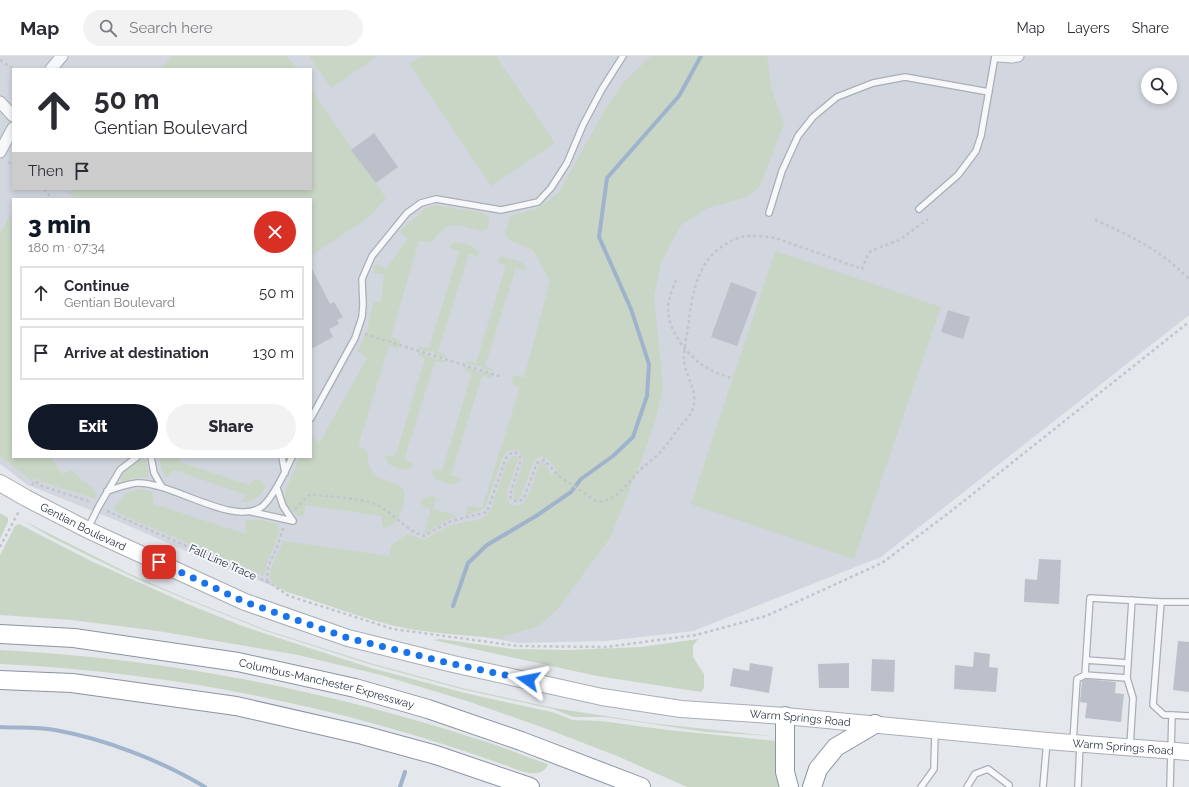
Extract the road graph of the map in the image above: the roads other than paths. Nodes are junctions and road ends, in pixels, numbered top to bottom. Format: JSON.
{"nodes":[{"id":1,"x":62,"y":56,"type":"edge"},
{"id":2,"x":623,"y":56,"type":"edge"},
{"id":3,"x":995,"y":56,"type":"edge"},
{"id":4,"x":998,"y":56,"type":"edge"},
{"id":5,"x":1018,"y":56,"type":"edge"},
{"id":6,"x":52,"y":68,"type":"edge"},
{"id":7,"x":989,"y":92,"type":"junction"},
{"id":8,"x":0,"y":102,"type":"edge"},
{"id":9,"x":12,"y":115,"type":"edge"},
{"id":10,"x":12,"y":130,"type":"edge"},
{"id":11,"x":0,"y":152,"type":"edge"},
{"id":12,"x":920,"y":209,"type":"dead end"},
{"id":13,"x":769,"y":213,"type":"dead end"},
{"id":14,"x":312,"y":416,"type":"edge"},
{"id":15,"x":136,"y":458,"type":"edge"},
{"id":16,"x":151,"y":458,"type":"edge"},
{"id":17,"x":282,"y":458,"type":"edge"},
{"id":18,"x":292,"y":458,"type":"edge"},
{"id":19,"x":285,"y":474,"type":"junction"},
{"id":20,"x":0,"y":482,"type":"edge"},
{"id":21,"x":162,"y":487,"type":"junction"},
{"id":22,"x":277,"y":488,"type":"junction"},
{"id":23,"x":107,"y":491,"type":"junction"},
{"id":24,"x":252,"y":512,"type":"junction"},
{"id":25,"x":88,"y":530,"type":"junction"},
{"id":26,"x":1132,"y":600,"type":"junction"},
{"id":27,"x":1161,"y":602,"type":"junction"},
{"id":28,"x":1189,"y":602,"type":"edge"},
{"id":29,"x":0,"y":634,"type":"edge"},
{"id":30,"x":416,"y":654,"type":"joint"},
{"id":31,"x":1086,"y":660,"type":"junction"},
{"id":32,"x":1128,"y":663,"type":"junction"},
{"id":33,"x":1085,"y":674,"type":"junction"},
{"id":34,"x":1127,"y":678,"type":"junction"},
{"id":35,"x":0,"y":680,"type":"edge"},
{"id":36,"x":1172,"y":715,"type":"junction"},
{"id":37,"x":785,"y":716,"type":"junction"},
{"id":38,"x":1189,"y":716,"type":"edge"},
{"id":39,"x":875,"y":724,"type":"junction"},
{"id":40,"x":935,"y":730,"type":"junction"},
{"id":41,"x":1047,"y":741,"type":"junction"},
{"id":42,"x":1076,"y":743,"type":"junction"},
{"id":43,"x":1130,"y":747,"type":"junction"},
{"id":44,"x":1172,"y":750,"type":"junction"},
{"id":45,"x":1189,"y":752,"type":"edge"},
{"id":46,"x":530,"y":787,"type":"edge"},
{"id":47,"x":641,"y":787,"type":"edge"},
{"id":48,"x":789,"y":787,"type":"edge"},
{"id":49,"x":812,"y":787,"type":"edge"},
{"id":50,"x":921,"y":787,"type":"edge"},
{"id":51,"x":967,"y":787,"type":"edge"},
{"id":52,"x":1009,"y":787,"type":"edge"},
{"id":53,"x":1043,"y":787,"type":"edge"},
{"id":54,"x":1078,"y":787,"type":"edge"},
{"id":55,"x":1170,"y":787,"type":"edge"}],
"edges":[{"from":1,"to":6,"type":"street"},
{"from":2,"to":14,"type":"lane"},
{"from":3,"to":7,"type":"lane"},
{"from":4,"to":5,"type":"street"},
{"from":7,"to":12,"type":"lane"},
{"from":7,"to":13,"type":"lane"},
{"from":8,"to":9,"type":"street"},
{"from":10,"to":11,"type":"street"},
{"from":15,"to":23,"type":"lane"},
{"from":16,"to":21,"type":"lane"},
{"from":17,"to":19,"type":"lane"},
{"from":18,"to":19,"type":"lane"},
{"from":19,"to":22,"type":"lane"},
{"from":20,"to":25,"type":"main road","name":"Gentian Boulevard"},
{"from":21,"to":23,"type":"lane"},
{"from":21,"to":24,"type":"lane"},
{"from":22,"to":24,"type":"lane"},
{"from":22,"to":24,"type":"lane"},
{"from":23,"to":25,"type":"lane"},
{"from":25,"to":30,"type":"main road","name":"Gentian Boulevard"},
{"from":26,"to":27,"type":"lane"},
{"from":26,"to":31,"type":"lane"},
{"from":26,"to":32,"type":"lane"},
{"from":27,"to":28,"type":"lane"},
{"from":27,"to":36,"type":"lane"},
{"from":29,"to":47,"type":"highway","name":"Columbus-Manchester Expressway"},
{"from":30,"to":37,"type":"main road","name":"Warm Springs Road"},
{"from":31,"to":32,"type":"lane"},
{"from":31,"to":33,"type":"lane"},
{"from":32,"to":34,"type":"lane"},
{"from":33,"to":34,"type":"lane"},
{"from":33,"to":42,"type":"lane"},
{"from":34,"to":43,"type":"lane"},
{"from":35,"to":46,"type":"highway"},
{"from":36,"to":38,"type":"lane"},
{"from":36,"to":44,"type":"lane"},
{"from":37,"to":39,"type":"main road","name":"Warm Springs Road"},
{"from":37,"to":48,"type":"highway"},
{"from":39,"to":40,"type":"main road","name":"Warm Springs Road"},
{"from":39,"to":49,"type":"highway"},
{"from":40,"to":41,"type":"main road","name":"Warm Springs Road"},
{"from":40,"to":50,"type":"lane"},
{"from":41,"to":42,"type":"main road","name":"Warm Springs Road"},
{"from":41,"to":53,"type":"lane"},
{"from":42,"to":43,"type":"main road","name":"Warm Springs Road"},
{"from":42,"to":54,"type":"lane"},
{"from":43,"to":44,"type":"main road","name":"Warm Springs Road"},
{"from":44,"to":45,"type":"main road","name":"Warm Springs Road"},
{"from":44,"to":55,"type":"lane"},
{"from":51,"to":52,"type":"lane"}]}
